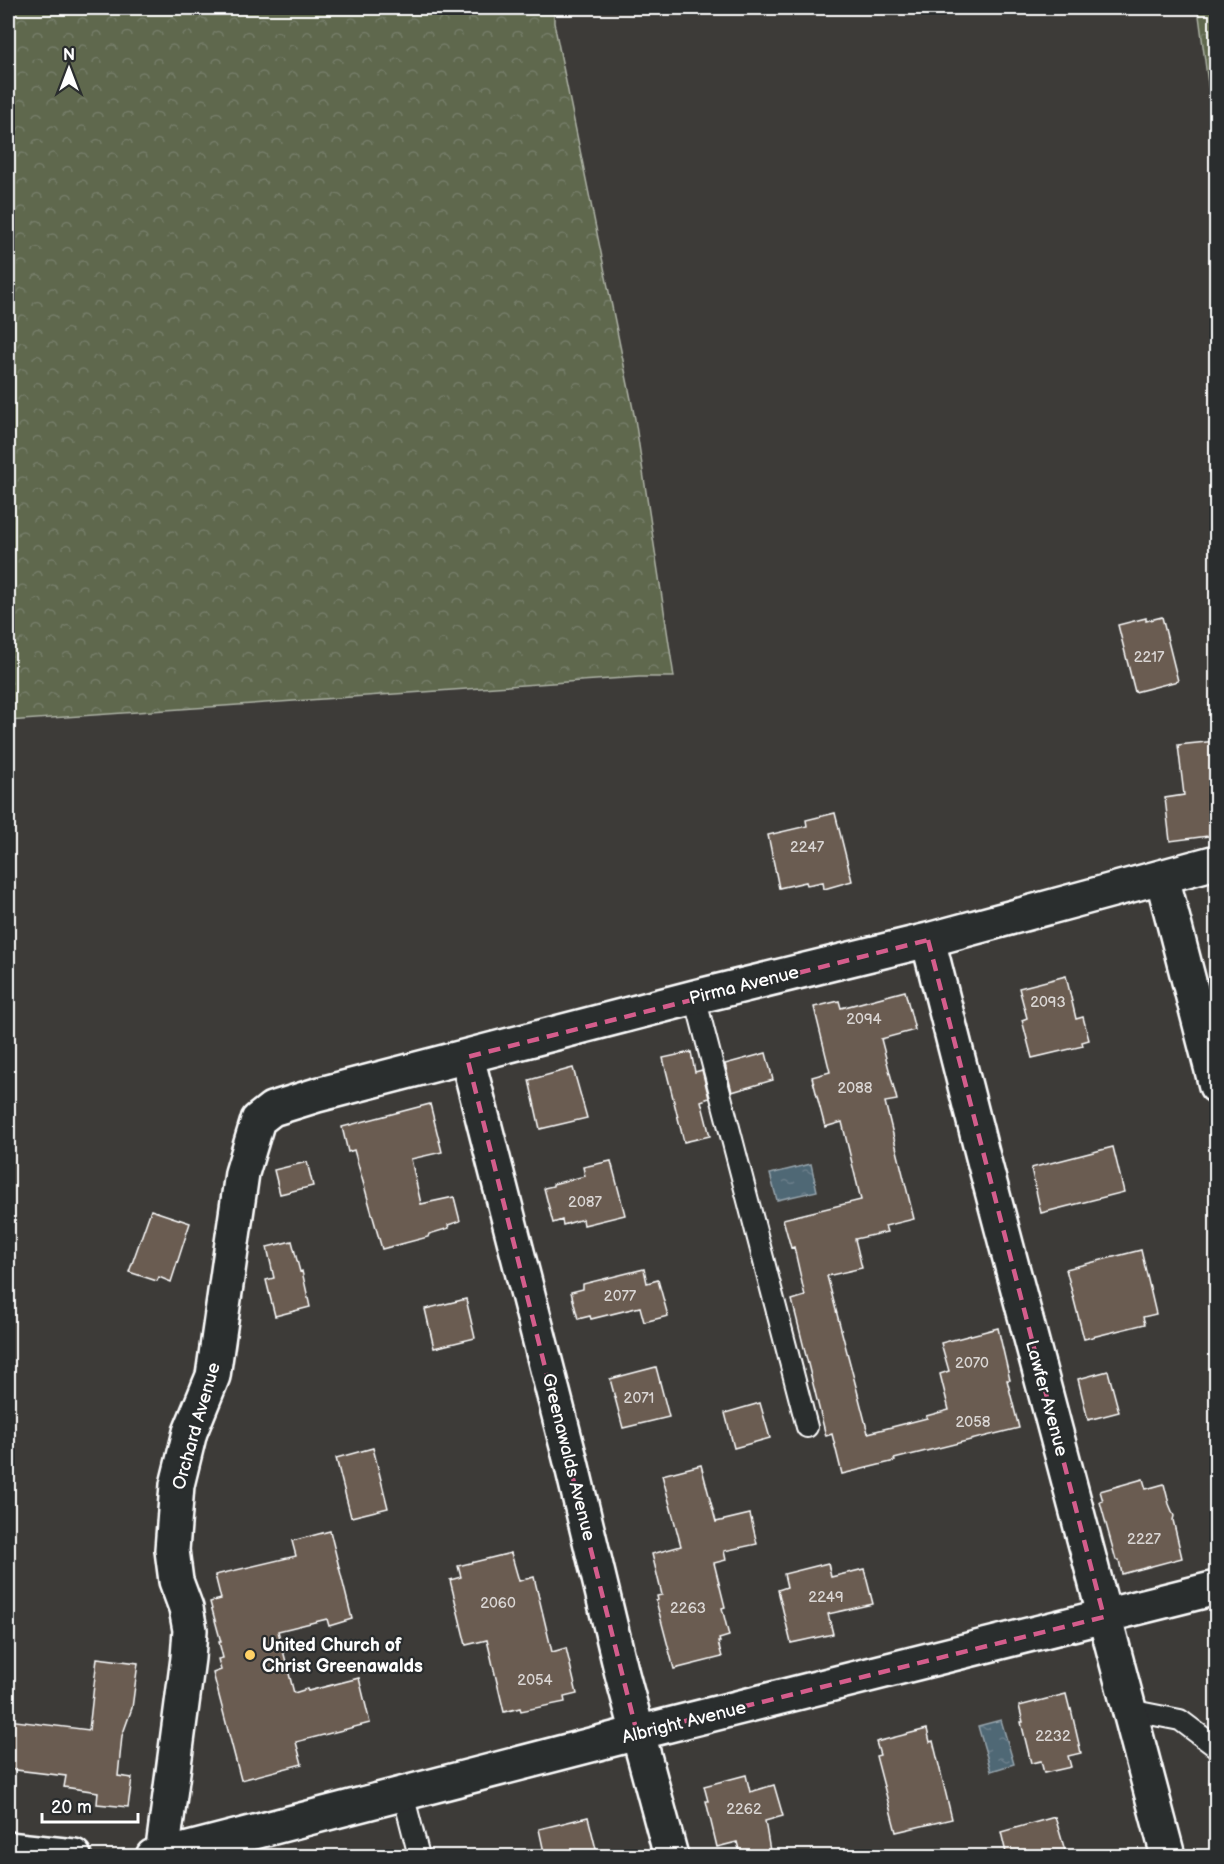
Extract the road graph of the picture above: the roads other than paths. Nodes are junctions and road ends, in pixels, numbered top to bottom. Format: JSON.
{"nodes":[{"id":1,"x":1216,"y":862,"type":"edge"},
{"id":2,"x":1162,"y":878,"type":"junction"},
{"id":3,"x":928,"y":940,"type":"junction"},
{"id":4,"x":695,"y":997,"type":"junction"},
{"id":5,"x":467,"y":1057,"type":"junction"},
{"id":6,"x":1216,"y":1086,"type":"edge"},
{"id":7,"x":272,"y":1109,"type":"joint"},
{"id":8,"x":807,"y":1427,"type":"dead end"},
{"id":9,"x":1216,"y":1588,"type":"edge"},
{"id":10,"x":1104,"y":1617,"type":"junction"},
{"id":11,"x":1129,"y":1710,"type":"junction"},
{"id":12,"x":638,"y":1734,"type":"junction"},
{"id":13,"x":1216,"y":1747,"type":"edge"},
{"id":14,"x":403,"y":1794,"type":"junction"},
{"id":15,"x":8,"y":1849,"type":"edge"},
{"id":16,"x":159,"y":1856,"type":"edge"},
{"id":17,"x":1164,"y":1856,"type":"edge"},
{"id":18,"x":74,"y":1857,"type":"edge"},
{"id":19,"x":420,"y":1857,"type":"edge"},
{"id":20,"x":671,"y":1857,"type":"edge"}],
"edges":[{"from":1,"to":2,"type":"street","name":"Pirma Avenue"},
{"from":2,"to":3,"type":"street","name":"Pirma Avenue"},
{"from":2,"to":6,"type":"street"},
{"from":3,"to":4,"type":"street","name":"Pirma Avenue"},
{"from":3,"to":10,"type":"street","name":"Lawfer Avenue"},
{"from":4,"to":5,"type":"street","name":"Pirma Avenue"},
{"from":4,"to":8,"type":"lane"},
{"from":5,"to":7,"type":"street","name":"Pirma Avenue"},
{"from":5,"to":12,"type":"street","name":"Greenawalds Avenue"},
{"from":7,"to":16,"type":"street","name":"Orchard Avenue"},
{"from":9,"to":10,"type":"street","name":"Albright Avenue"},
{"from":10,"to":11,"type":"street","name":"Lawfer Avenue"},
{"from":10,"to":12,"type":"street","name":"Albright Avenue"},
{"from":11,"to":13,"type":"lane"},
{"from":11,"to":17,"type":"street","name":"Lawfer Avenue"},
{"from":12,"to":14,"type":"street","name":"Albright Avenue"},
{"from":12,"to":20,"type":"street","name":"Greenawalds Avenue"},
{"from":14,"to":16,"type":"street","name":"Albright Avenue"},
{"from":14,"to":19,"type":"lane"},
{"from":15,"to":18,"type":"street"}]}
